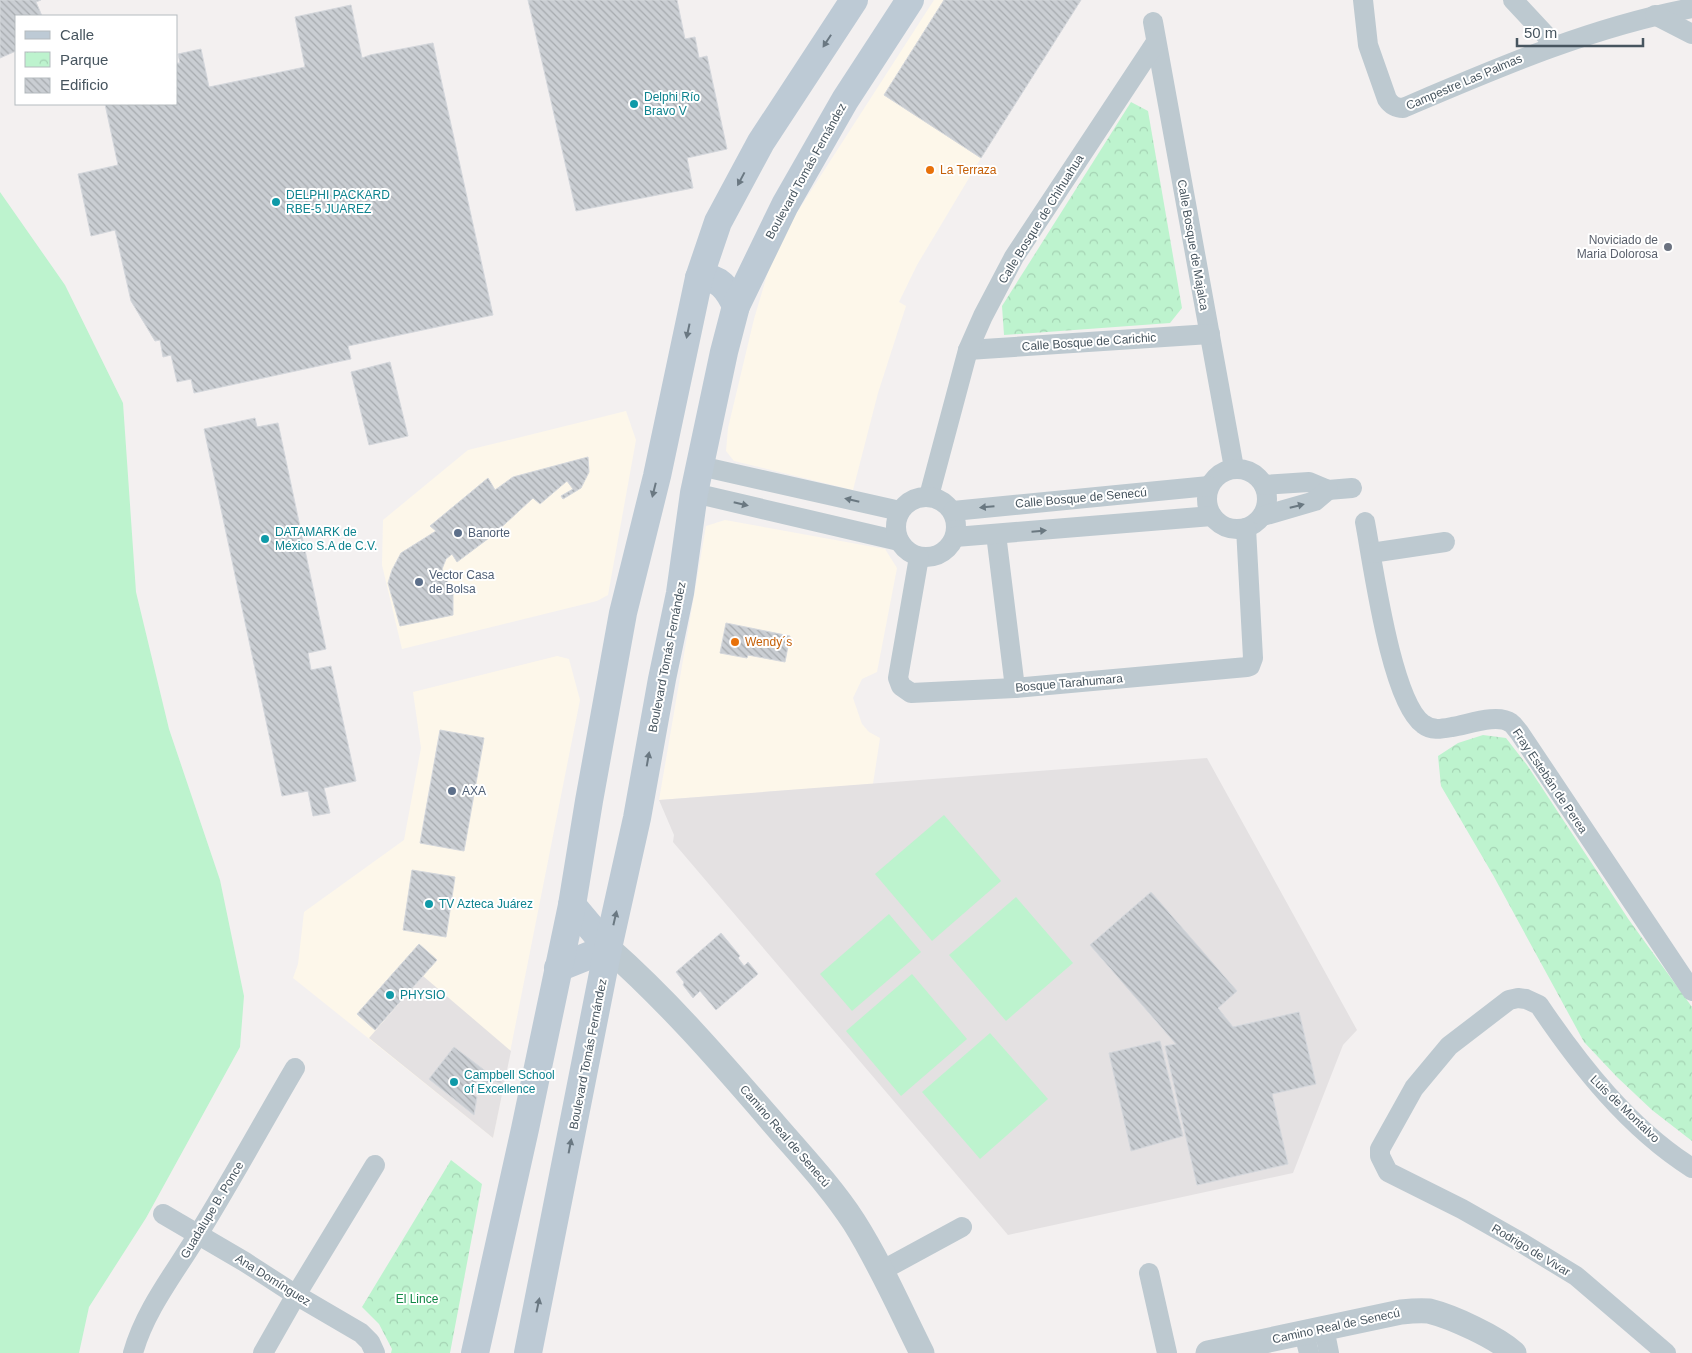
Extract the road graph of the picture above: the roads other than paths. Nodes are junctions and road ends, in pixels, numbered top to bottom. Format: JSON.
{"nodes":[{"id":1,"x":910,"y":0,"type":"edge"},
{"id":2,"x":1363,"y":0,"type":"edge"},
{"id":3,"x":1513,"y":0,"type":"edge"},
{"id":4,"x":850,"y":1,"type":"edge"},
{"id":5,"x":1692,"y":8,"type":"edge"},
{"id":6,"x":1655,"y":15,"type":"junction"},
{"id":7,"x":1153,"y":22,"type":"dead end"},
{"id":8,"x":1692,"y":34,"type":"edge"},
{"id":9,"x":1156,"y":42,"type":"junction"},
{"id":10,"x":1555,"y":46,"type":"junction"},
{"id":11,"x":699,"y":278,"type":"junction"},
{"id":12,"x":736,"y":306,"type":"junction"},
{"id":13,"x":1210,"y":334,"type":"junction"},
{"id":14,"x":968,"y":350,"type":"junction"},
{"id":15,"x":700,"y":466,"type":"junction"},
{"id":16,"x":1234,"y":468,"type":"junction"},
{"id":17,"x":1264,"y":485,"type":"junction"},
{"id":18,"x":1209,"y":486,"type":"junction"},
{"id":19,"x":1352,"y":488,"type":"dead end"},
{"id":20,"x":1328,"y":490,"type":"junction"},
{"id":21,"x":694,"y":493,"type":"junction"},
{"id":22,"x":929,"y":496,"type":"junction"},
{"id":23,"x":900,"y":511,"type":"junction"},
{"id":24,"x":953,"y":511,"type":"junction"},
{"id":25,"x":1212,"y":516,"type":"junction"},
{"id":26,"x":1263,"y":516,"type":"junction"},
{"id":27,"x":1365,"y":522,"type":"dead end"},
{"id":28,"x":1246,"y":528,"type":"junction"},
{"id":29,"x":996,"y":534,"type":"junction"},
{"id":30,"x":955,"y":537,"type":"junction"},
{"id":31,"x":899,"y":541,"type":"junction"},
{"id":32,"x":1445,"y":542,"type":"dead end"},
{"id":33,"x":1371,"y":553,"type":"junction"},
{"id":34,"x":919,"y":557,"type":"junction"},
{"id":35,"x":1015,"y":688,"type":"junction"},
{"id":36,"x":572,"y":905,"type":"junction"},
{"id":37,"x":608,"y":948,"type":"junction"},
{"id":38,"x":558,"y":968,"type":"junction"},
{"id":39,"x":1692,"y":991,"type":"edge"},
{"id":40,"x":295,"y":1068,"type":"dead end"},
{"id":41,"x":375,"y":1165,"type":"dead end"},
{"id":42,"x":1384,"y":1166,"type":"joint"},
{"id":43,"x":1692,"y":1168,"type":"edge"},
{"id":44,"x":163,"y":1214,"type":"dead end"},
{"id":45,"x":962,"y":1227,"type":"dead end"},
{"id":46,"x":198,"y":1235,"type":"junction"},
{"id":47,"x":881,"y":1271,"type":"junction"},
{"id":48,"x":1149,"y":1273,"type":"dead end"},
{"id":49,"x":296,"y":1295,"type":"junction"},
{"id":50,"x":1312,"y":1338,"type":"edge"},
{"id":51,"x":133,"y":1353,"type":"edge"},
{"id":52,"x":263,"y":1353,"type":"edge"},
{"id":53,"x":375,"y":1353,"type":"edge"},
{"id":54,"x":475,"y":1353,"type":"edge"},
{"id":55,"x":528,"y":1353,"type":"edge"},
{"id":56,"x":922,"y":1353,"type":"edge"},
{"id":57,"x":1168,"y":1353,"type":"edge"},
{"id":58,"x":1208,"y":1353,"type":"edge"},
{"id":59,"x":1330,"y":1353,"type":"edge"},
{"id":60,"x":1514,"y":1353,"type":"edge"},
{"id":61,"x":1666,"y":1353,"type":"edge"}],
"edges":[{"from":1,"to":12,"type":"main road","name":"Boulevard Tomás Fernández"},
{"from":2,"to":10,"type":"street","name":"Campestre Las Palmas"},
{"from":3,"to":10,"type":"street"},
{"from":4,"to":11,"type":"main road","one_way":true},
{"from":5,"to":6,"type":"street","name":"Campestre Las Palmas"},
{"from":6,"to":8,"type":"street"},
{"from":6,"to":10,"type":"street","name":"Campestre Las Palmas"},
{"from":7,"to":9,"type":"street","name":"Calle Bosque de Majalca"},
{"from":9,"to":13,"type":"street","name":"Calle Bosque de Majalca"},
{"from":9,"to":14,"type":"street","name":"Calle Bosque de Chihuahua"},
{"from":11,"to":12,"type":"main road"},
{"from":11,"to":36,"type":"main road","one_way":true},
{"from":12,"to":15,"type":"main road","name":"Boulevard Tomás Fernández"},
{"from":13,"to":14,"type":"street","name":"Calle Bosque de Carichic"},
{"from":13,"to":16,"type":"street","name":"Calle Bosque de Majalca"},
{"from":14,"to":22,"type":"street","name":"Calle Bosque de Chihuahua"},
{"from":15,"to":21,"type":"main road","name":"Boulevard Tomás Fernández"},
{"from":23,"to":15,"type":"street","one_way":true},
{"from":16,"to":17,"type":"street"},
{"from":16,"to":18,"type":"street"},
{"from":17,"to":20,"type":"street"},
{"from":17,"to":26,"type":"street"},
{"from":18,"to":24,"type":"street","name":"Calle Bosque de Senecú","one_way":true},
{"from":18,"to":25,"type":"street"},
{"from":19,"to":20,"type":"street"},
{"from":26,"to":20,"type":"street","one_way":true},
{"from":21,"to":31,"type":"street","one_way":true},
{"from":37,"to":21,"type":"main road","name":"Boulevard Tomás Fernández","one_way":true},
{"from":22,"to":23,"type":"street"},
{"from":22,"to":24,"type":"street"},
{"from":23,"to":31,"type":"street"},
{"from":24,"to":30,"type":"street"},
{"from":25,"to":28,"type":"street"},
{"from":29,"to":25,"type":"street","one_way":true},
{"from":26,"to":28,"type":"street"},
{"from":27,"to":33,"type":"street","name":"Fray Estebán de Perea"},
{"from":28,"to":35,"type":"street","name":"Bosque Tarahumara"},
{"from":29,"to":30,"type":"street"},
{"from":29,"to":35,"type":"street"},
{"from":30,"to":34,"type":"street"},
{"from":31,"to":34,"type":"street"},
{"from":32,"to":33,"type":"street"},
{"from":33,"to":39,"type":"street","name":"Fray Estebán de Perea"},
{"from":34,"to":35,"type":"street","name":"Bosque Tarahumara"},
{"from":36,"to":37,"type":"main road"},
{"from":36,"to":38,"type":"main road"},
{"from":37,"to":38,"type":"main road"},
{"from":37,"to":47,"type":"street","name":"Camino Real de Senecú"},
{"from":55,"to":37,"type":"main road","name":"Boulevard Tomás Fernández","one_way":true},
{"from":38,"to":54,"type":"main road"},
{"from":40,"to":46,"type":"street","name":"Guadalupe B. Ponce"},
{"from":41,"to":49,"type":"street"},
{"from":42,"to":43,"type":"street","name":"Luis de Montalvo"},
{"from":42,"to":61,"type":"street","name":"Rodrigo de Vivar"},
{"from":44,"to":46,"type":"street","name":"Ana Domínguez"},
{"from":45,"to":47,"type":"street"},
{"from":46,"to":49,"type":"street","name":"Ana Domínguez"},
{"from":46,"to":51,"type":"street","name":"Guadalupe B. Ponce"},
{"from":47,"to":56,"type":"street","name":"Camino Real de Senecú"},
{"from":48,"to":57,"type":"street"},
{"from":49,"to":52,"type":"street"},
{"from":49,"to":53,"type":"street","name":"Ana Domínguez"},
{"from":50,"to":58,"type":"street","name":"Camino Real de Senecú"},
{"from":50,"to":59,"type":"street"},
{"from":50,"to":60,"type":"street","name":"Camino Real de Senecú"}]}
